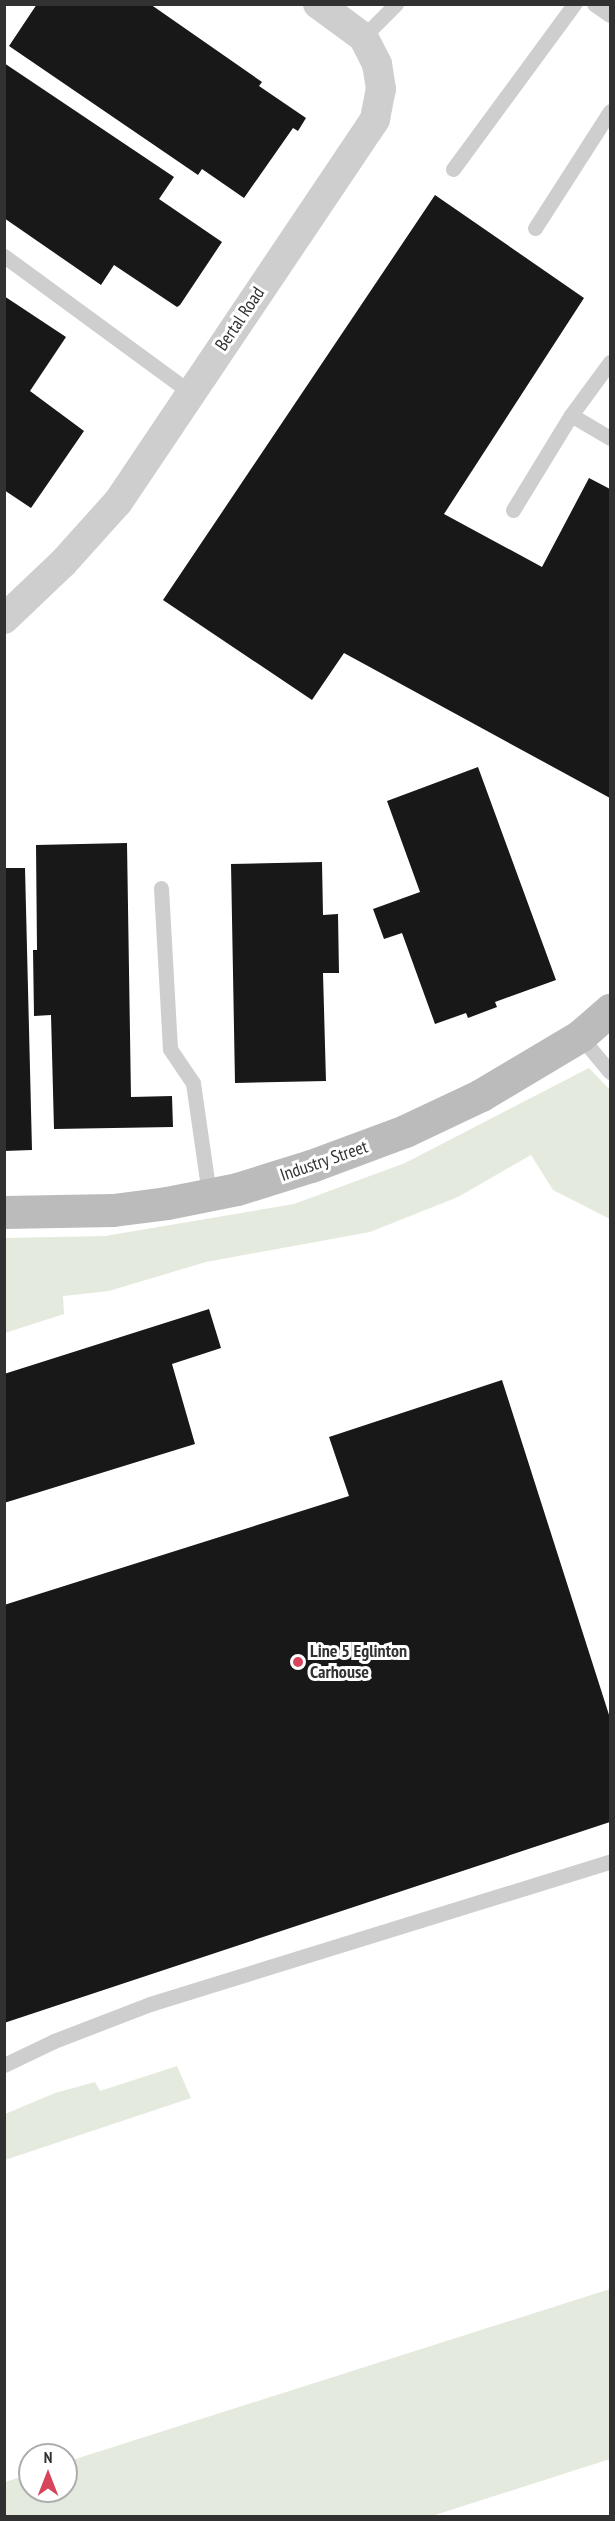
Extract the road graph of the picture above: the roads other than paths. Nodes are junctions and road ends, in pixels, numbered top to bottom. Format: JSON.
{"nodes":[{"id":1,"x":396,"y":4,"type":"edge"},
{"id":2,"x":574,"y":4,"type":"edge"},
{"id":3,"x":594,"y":4,"type":"edge"},
{"id":4,"x":332,"y":9,"type":"edge"},
{"id":5,"x":610,"y":15,"type":"edge"},
{"id":6,"x":363,"y":36,"type":"junction"},
{"id":7,"x":610,"y":111,"type":"edge"},
{"id":8,"x":453,"y":170,"type":"dead end"},
{"id":9,"x":535,"y":228,"type":"dead end"},
{"id":10,"x":4,"y":256,"type":"edge"},
{"id":11,"x":610,"y":362,"type":"edge"},
{"id":12,"x":190,"y":393,"type":"junction"},
{"id":13,"x":571,"y":415,"type":"junction"},
{"id":14,"x":610,"y":438,"type":"edge"},
{"id":15,"x":513,"y":510,"type":"dead end"},
{"id":16,"x":4,"y":619,"type":"edge"},
{"id":17,"x":161,"y":888,"type":"dead end"},
{"id":18,"x":610,"y":1010,"type":"edge"},
{"id":19,"x":580,"y":1036,"type":"junction"},
{"id":20,"x":610,"y":1072,"type":"edge"},
{"id":21,"x":209,"y":1194,"type":"junction"},
{"id":22,"x":4,"y":1212,"type":"edge"},
{"id":23,"x":610,"y":1862,"type":"edge"},
{"id":24,"x":4,"y":2065,"type":"edge"}],
"edges":[{"from":1,"to":6,"type":"lane"},
{"from":2,"to":8,"type":"lane"},
{"from":3,"to":5,"type":"lane"},
{"from":4,"to":6,"type":"street","name":"Bertal Road"},
{"from":6,"to":12,"type":"street","name":"Bertal Road"},
{"from":7,"to":9,"type":"lane"},
{"from":10,"to":12,"type":"lane"},
{"from":11,"to":13,"type":"lane"},
{"from":12,"to":16,"type":"street","name":"Bertal Road"},
{"from":13,"to":14,"type":"lane"},
{"from":13,"to":15,"type":"lane"},
{"from":17,"to":21,"type":"lane"},
{"from":18,"to":19,"type":"street","name":"Industry Street"},
{"from":19,"to":20,"type":"lane"},
{"from":19,"to":21,"type":"street","name":"Industry Street"},
{"from":21,"to":22,"type":"street","name":"Industry Street"},
{"from":23,"to":24,"type":"lane"}]}
